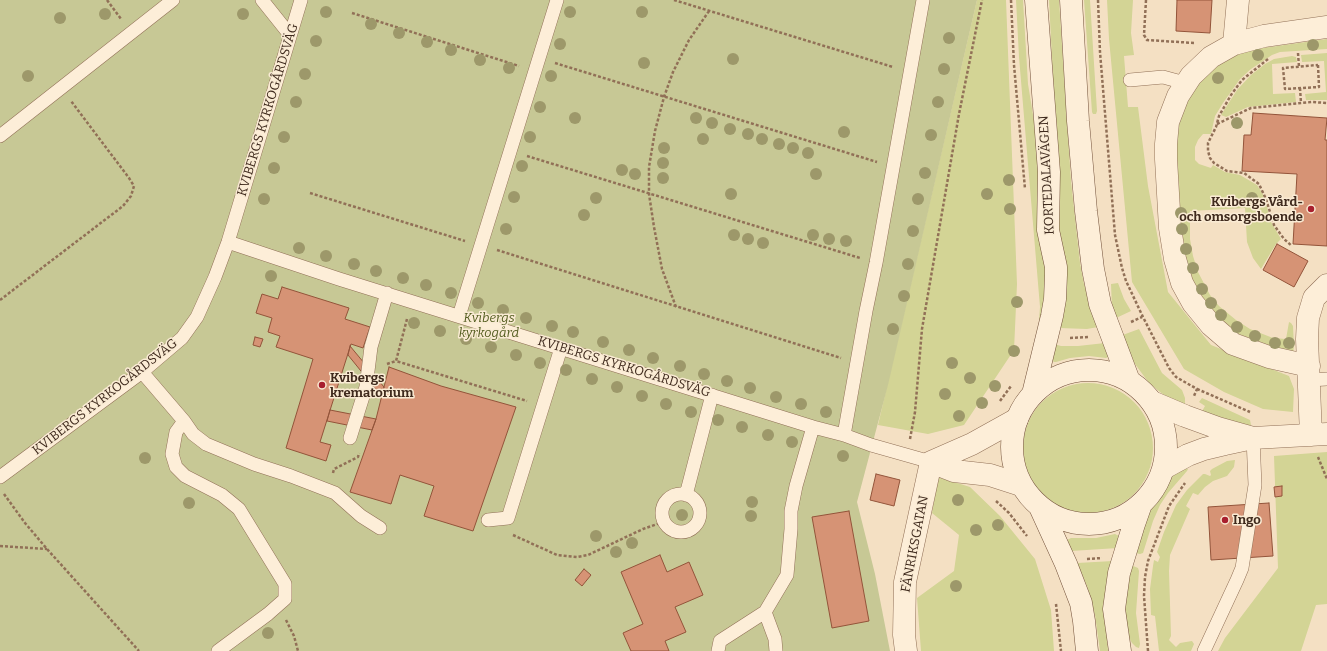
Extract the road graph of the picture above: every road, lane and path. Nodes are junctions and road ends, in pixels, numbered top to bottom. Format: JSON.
{"nodes":[{"id":1,"x":107,"y":0,"type":"edge"},
{"id":2,"x":173,"y":0,"type":"edge"},
{"id":3,"x":262,"y":0,"type":"edge"},
{"id":4,"x":301,"y":0,"type":"edge"},
{"id":5,"x":557,"y":0,"type":"edge"},
{"id":6,"x":674,"y":0,"type":"edge"},
{"id":7,"x":923,"y":0,"type":"edge"},
{"id":8,"x":982,"y":0,"type":"edge"},
{"id":9,"x":1011,"y":0,"type":"edge"},
{"id":10,"x":1036,"y":0,"type":"edge"},
{"id":11,"x":1071,"y":0,"type":"edge"},
{"id":12,"x":1098,"y":0,"type":"edge"},
{"id":13,"x":1146,"y":0,"type":"edge"},
{"id":14,"x":1238,"y":0,"type":"edge"},
{"id":15,"x":710,"y":12,"type":"junction"},
{"id":16,"x":352,"y":13,"type":"dead end"},
{"id":17,"x":1327,"y":27,"type":"edge"},
{"id":18,"x":132,"y":32,"type":"junction"},
{"id":19,"x":290,"y":35,"type":"junction"},
{"id":20,"x":1201,"y":43,"type":"dead end"},
{"id":21,"x":1234,"y":44,"type":"junction"},
{"id":22,"x":1304,"y":52,"type":"dead end"},
{"id":23,"x":1271,"y":57,"type":"dead end"},
{"id":24,"x":539,"y":58,"type":"junction"},
{"id":25,"x":1299,"y":67,"type":"junction"},
{"id":26,"x":535,"y":72,"type":"junction"},
{"id":27,"x":910,"y":72,"type":"junction"},
{"id":28,"x":1130,"y":80,"type":"dead end"},
{"id":29,"x":1185,"y":83,"type":"junction"},
{"id":30,"x":61,"y":88,"type":"junction"},
{"id":31,"x":1300,"y":88,"type":"junction"},
{"id":32,"x":664,"y":97,"type":"junction"},
{"id":33,"x":1301,"y":103,"type":"junction"},
{"id":34,"x":1327,"y":103,"type":"edge"},
{"id":35,"x":1217,"y":124,"type":"junction"},
{"id":36,"x":0,"y":136,"type":"edge"},
{"id":37,"x":510,"y":151,"type":"junction"},
{"id":38,"x":893,"y":167,"type":"junction"},
{"id":39,"x":1025,"y":190,"type":"dead end"},
{"id":40,"x":310,"y":193,"type":"dead end"},
{"id":41,"x":649,"y":194,"type":"junction"},
{"id":42,"x":228,"y":242,"type":"junction"},
{"id":43,"x":480,"y":245,"type":"junction"},
{"id":44,"x":1292,"y":246,"type":"dead end"},
{"id":45,"x":876,"y":263,"type":"junction"},
{"id":46,"x":1327,"y":285,"type":"edge"},
{"id":47,"x":387,"y":293,"type":"junction"},
{"id":48,"x":0,"y":300,"type":"edge"},
{"id":49,"x":412,"y":301,"type":"junction"},
{"id":50,"x":676,"y":307,"type":"junction"},
{"id":51,"x":459,"y":316,"type":"junction"},
{"id":52,"x":561,"y":348,"type":"junction"},
{"id":53,"x":857,"y":363,"type":"junction"},
{"id":54,"x":142,"y":372,"type":"junction"},
{"id":55,"x":1315,"y":375,"type":"edge"},
{"id":56,"x":1129,"y":381,"type":"junction"},
{"id":57,"x":1013,"y":382,"type":"dead end"},
{"id":58,"x":1197,"y":389,"type":"junction"},
{"id":59,"x":1033,"y":394,"type":"junction"},
{"id":60,"x":712,"y":395,"type":"junction"},
{"id":61,"x":1000,"y":402,"type":"dead end"},
{"id":62,"x":1152,"y":402,"type":"junction"},
{"id":63,"x":542,"y":405,"type":"junction"},
{"id":64,"x":1252,"y":413,"type":"dead end"},
{"id":65,"x":1185,"y":416,"type":"junction"},
{"id":66,"x":1017,"y":419,"type":"junction"},
{"id":67,"x":184,"y":421,"type":"junction"},
{"id":68,"x":813,"y":427,"type":"junction"},
{"id":69,"x":1319,"y":434,"type":"edge"},
{"id":70,"x":844,"y":435,"type":"junction"},
{"id":71,"x":350,"y":438,"type":"dead end"},
{"id":72,"x":1253,"y":438,"type":"junction"},
{"id":73,"x":907,"y":455,"type":"junction"},
{"id":74,"x":1317,"y":455,"type":"dead end"},
{"id":75,"x":358,"y":457,"type":"dead end"},
{"id":76,"x":931,"y":462,"type":"junction"},
{"id":77,"x":1164,"y":468,"type":"junction"},
{"id":78,"x":334,"y":470,"type":"dead end"},
{"id":79,"x":0,"y":477,"type":"edge"},
{"id":80,"x":1327,"y":479,"type":"edge"},
{"id":81,"x":1186,"y":482,"type":"dead end"},
{"id":82,"x":1021,"y":485,"type":"junction"},
{"id":83,"x":0,"y":489,"type":"edge"},
{"id":84,"x":686,"y":495,"type":"junction"},
{"id":85,"x":992,"y":497,"type":"dead end"},
{"id":86,"x":1142,"y":504,"type":"junction"},
{"id":87,"x":1040,"y":507,"type":"junction"},
{"id":88,"x":508,"y":518,"type":"junction"},
{"id":89,"x":488,"y":520,"type":"dead end"},
{"id":90,"x":663,"y":522,"type":"junction"},
{"id":91,"x":380,"y":528,"type":"dead end"},
{"id":92,"x":1028,"y":537,"type":"dead end"},
{"id":93,"x":0,"y":546,"type":"edge"},
{"id":94,"x":47,"y":549,"type":"junction"},
{"id":95,"x":1124,"y":557,"type":"junction"},
{"id":96,"x":1148,"y":561,"type":"junction"},
{"id":97,"x":1066,"y":564,"type":"junction"},
{"id":98,"x":1055,"y":598,"type":"dead end"},
{"id":99,"x":278,"y":605,"type":"junction"},
{"id":100,"x":765,"y":612,"type":"junction"},
{"id":101,"x":1207,"y":646,"type":"edge"},
{"id":102,"x":139,"y":651,"type":"edge"},
{"id":103,"x":218,"y":651,"type":"edge"},
{"id":104,"x":298,"y":651,"type":"edge"},
{"id":105,"x":718,"y":651,"type":"edge"},
{"id":106,"x":776,"y":651,"type":"edge"},
{"id":107,"x":906,"y":651,"type":"edge"},
{"id":108,"x":1061,"y":651,"type":"edge"},
{"id":109,"x":1087,"y":651,"type":"edge"},
{"id":110,"x":1120,"y":651,"type":"edge"},
{"id":111,"x":1148,"y":651,"type":"edge"}],
"edges":[{"from":1,"to":18,"type":"path"},
{"from":2,"to":18,"type":"lane"},
{"from":3,"to":19,"type":"lane"},
{"from":4,"to":19,"type":"lane","name":"KVIBERGS KYRKOGÅRDSVÄG"},
{"from":5,"to":24,"type":"lane"},
{"from":6,"to":15,"type":"path"},
{"from":7,"to":27,"type":"lane"},
{"from":8,"to":73,"type":"path"},
{"from":9,"to":39,"type":"path"},
{"from":10,"to":59,"type":"main road","name":"KORTEDALAVÄGEN"},
{"from":11,"to":56,"type":"main road","name":"KORTEDALAVÄGEN"},
{"from":12,"to":58,"type":"path"},
{"from":13,"to":20,"type":"path"},
{"from":14,"to":21,"type":"main road"},
{"from":15,"to":27,"type":"path"},
{"from":15,"to":32,"type":"path"},
{"from":16,"to":26,"type":"path"},
{"from":17,"to":21,"type":"main road"},
{"from":18,"to":30,"type":"lane"},
{"from":19,"to":42,"type":"lane","name":"KVIBERGS KYRKOGÅRDSVÄG"},
{"from":21,"to":29,"type":"main road"},
{"from":22,"to":25,"type":"path"},
{"from":23,"to":35,"type":"path"},
{"from":24,"to":26,"type":"lane"},
{"from":24,"to":32,"type":"path"},
{"from":25,"to":31,"type":"path"},
{"from":25,"to":31,"type":"path"},
{"from":26,"to":37,"type":"lane"},
{"from":27,"to":38,"type":"lane"},
{"from":28,"to":29,"type":"lane"},
{"from":29,"to":55,"type":"main road"},
{"from":30,"to":36,"type":"lane"},
{"from":30,"to":48,"type":"path"},
{"from":31,"to":33,"type":"path"},
{"from":32,"to":38,"type":"path"},
{"from":32,"to":41,"type":"path"},
{"from":33,"to":34,"type":"path"},
{"from":33,"to":35,"type":"path"},
{"from":35,"to":44,"type":"path"},
{"from":37,"to":41,"type":"path"},
{"from":37,"to":43,"type":"lane"},
{"from":38,"to":45,"type":"lane"},
{"from":40,"to":43,"type":"path"},
{"from":41,"to":45,"type":"path"},
{"from":41,"to":50,"type":"path"},
{"from":42,"to":47,"type":"lane","name":"KVIBERGS KYRKOGÅRDSVÄG"},
{"from":42,"to":54,"type":"lane","name":"KVIBERGS KYRKOGÅRDSVÄG"},
{"from":43,"to":50,"type":"path"},
{"from":43,"to":51,"type":"lane"},
{"from":45,"to":53,"type":"lane"},
{"from":46,"to":55,"type":"main road"},
{"from":47,"to":49,"type":"lane","name":"KVIBERGS KYRKOGÅRDSVÄG"},
{"from":47,"to":71,"type":"lane"},
{"from":49,"to":51,"type":"lane","name":"KVIBERGS KYRKOGÅRDSVÄG"},
{"from":49,"to":63,"type":"path"},
{"from":50,"to":53,"type":"path"},
{"from":51,"to":52,"type":"lane","name":"KVIBERGS KYRKOGÅRDSVÄG"},
{"from":52,"to":60,"type":"lane","name":"KVIBERGS KYRKOGÅRDSVÄG"},
{"from":52,"to":63,"type":"lane"},
{"from":53,"to":70,"type":"lane"},
{"from":54,"to":67,"type":"lane"},
{"from":54,"to":79,"type":"lane","name":"KVIBERGS KYRKOGÅRDSVÄG"},
{"from":55,"to":69,"type":"main road"},
{"from":56,"to":59,"type":"main road","name":"KORTEDALAVÄGEN"},
{"from":56,"to":62,"type":"main road","name":"KORTEDALAVÄGEN"},
{"from":57,"to":61,"type":"path"},
{"from":58,"to":64,"type":"path"},
{"from":58,"to":65,"type":"path"},
{"from":59,"to":66,"type":"main road","name":"KORTEDALAVÄGEN"},
{"from":60,"to":68,"type":"lane","name":"KVIBERGS KYRKOGÅRDSVÄG"},
{"from":60,"to":84,"type":"lane"},
{"from":62,"to":65,"type":"main road"},
{"from":62,"to":77,"type":"main road","name":"KORTEDALAVÄGEN"},
{"from":63,"to":88,"type":"lane"},
{"from":65,"to":72,"type":"main road"},
{"from":66,"to":76,"type":"main road"},
{"from":66,"to":82,"type":"main road","name":"KORTEDALAVÄGEN"},
{"from":67,"to":91,"type":"lane"},
{"from":67,"to":99,"type":"lane"},
{"from":68,"to":70,"type":"lane","name":"KVIBERGS KYRKOGÅRDSVÄG"},
{"from":68,"to":100,"type":"lane"},
{"from":69,"to":72,"type":"main road"},
{"from":70,"to":73,"type":"lane","name":"KVIBERGS KYRKOGÅRDSVÄG"},
{"from":72,"to":77,"type":"main road"},
{"from":72,"to":101,"type":"lane"},
{"from":73,"to":76,"type":"lane","name":"KVIBERGS KYRKOGÅRDSVÄG"},
{"from":74,"to":80,"type":"path"},
{"from":75,"to":78,"type":"path"},
{"from":76,"to":82,"type":"main road","name":"KVIBERGS KYRKOGÅRDSVÄG"},
{"from":76,"to":107,"type":"main road","name":"FÄNRIKSGATAN"},
{"from":77,"to":86,"type":"main road","name":"KORTEDALAVÄGEN"},
{"from":81,"to":96,"type":"path"},
{"from":82,"to":87,"type":"main road","name":"KORTEDALAVÄGEN"},
{"from":83,"to":94,"type":"path"},
{"from":84,"to":90,"type":"lane"},
{"from":84,"to":90,"type":"lane"},
{"from":85,"to":92,"type":"path"},
{"from":86,"to":87,"type":"main road","name":"KORTEDALAVÄGEN"},
{"from":86,"to":95,"type":"main road","name":"KORTEDALAVÄGEN"},
{"from":87,"to":97,"type":"main road","name":"KORTEDALAVÄGEN"},
{"from":88,"to":89,"type":"lane"},
{"from":88,"to":90,"type":"path"},
{"from":93,"to":94,"type":"path"},
{"from":94,"to":102,"type":"path"},
{"from":95,"to":96,"type":"path"},
{"from":95,"to":97,"type":"path"},
{"from":95,"to":110,"type":"main road","name":"KORTEDALAVÄGEN"},
{"from":96,"to":111,"type":"path"},
{"from":97,"to":109,"type":"main road","name":"KORTEDALAVÄGEN"},
{"from":98,"to":108,"type":"path"},
{"from":99,"to":103,"type":"lane"},
{"from":99,"to":104,"type":"path"},
{"from":100,"to":105,"type":"lane"},
{"from":100,"to":106,"type":"lane"}]}
